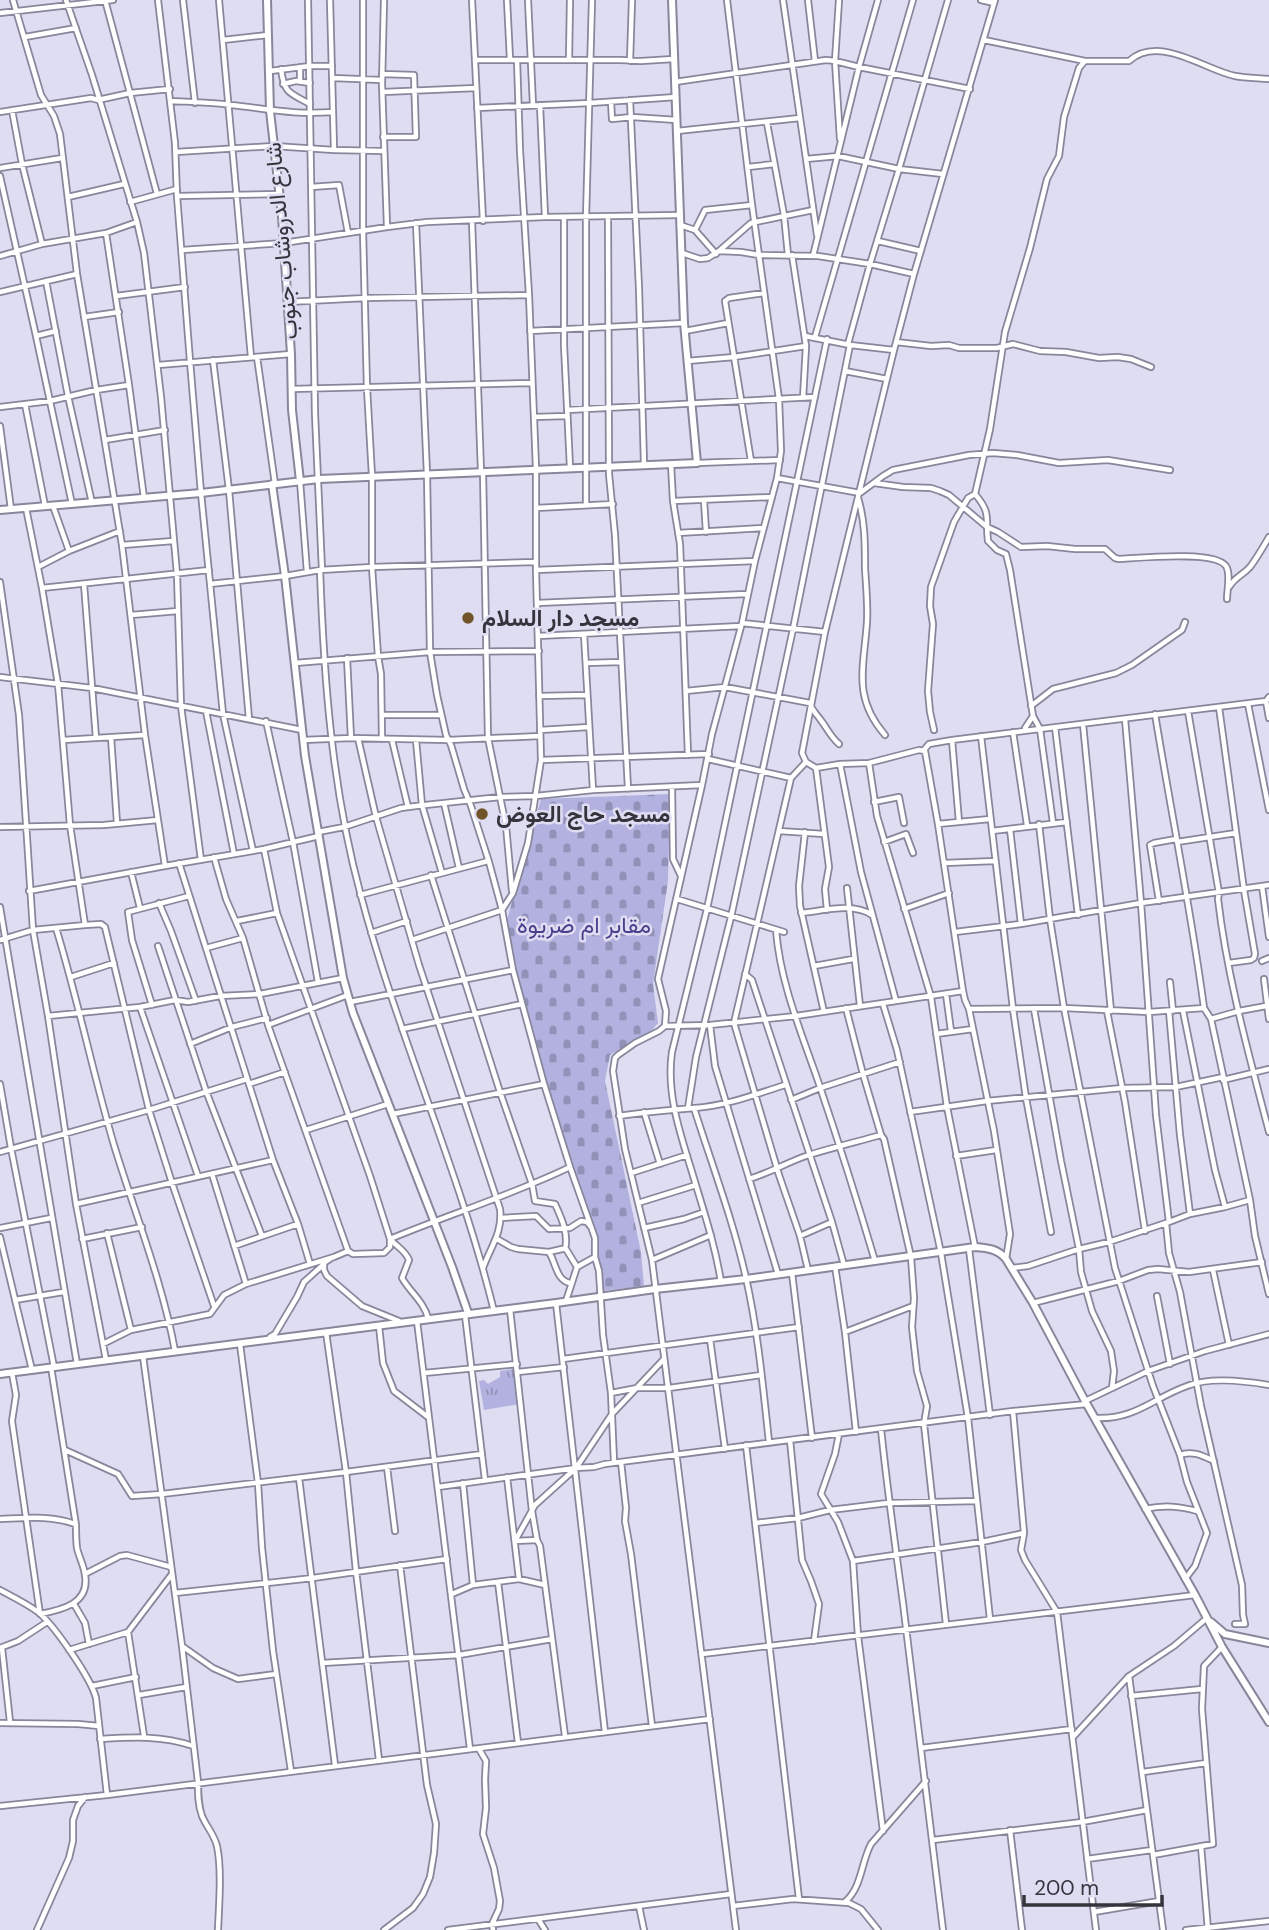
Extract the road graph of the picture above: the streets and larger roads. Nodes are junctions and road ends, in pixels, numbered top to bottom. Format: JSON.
{"nodes":[{"id":1,"x":13,"y":0,"type":"edge"},
{"id":2,"x":105,"y":0,"type":"edge"},
{"id":3,"x":113,"y":0,"type":"edge"},
{"id":4,"x":159,"y":0,"type":"edge"},
{"id":5,"x":183,"y":0,"type":"edge"},
{"id":6,"x":219,"y":0,"type":"edge"},
{"id":7,"x":228,"y":0,"type":"edge"},
{"id":8,"x":267,"y":0,"type":"edge"},
{"id":9,"x":308,"y":0,"type":"edge"},
{"id":10,"x":330,"y":0,"type":"edge"},
{"id":11,"x":363,"y":0,"type":"edge"},
{"id":12,"x":384,"y":0,"type":"edge"},
{"id":13,"x":472,"y":0,"type":"edge"},
{"id":14,"x":507,"y":0,"type":"edge"},
{"id":15,"x":528,"y":0,"type":"edge"},
{"id":16,"x":570,"y":0,"type":"edge"},
{"id":17,"x":592,"y":0,"type":"edge"},
{"id":18,"x":632,"y":0,"type":"edge"},
{"id":19,"x":672,"y":0,"type":"edge"},
{"id":20,"x":727,"y":0,"type":"edge"},
{"id":21,"x":783,"y":0,"type":"edge"},
{"id":22,"x":808,"y":0,"type":"edge"},
{"id":23,"x":839,"y":0,"type":"edge"},
{"id":24,"x":878,"y":0,"type":"edge"},
{"id":25,"x":913,"y":0,"type":"edge"},
{"id":26,"x":948,"y":0,"type":"edge"},
{"id":27,"x":981,"y":0,"type":"edge"},
{"id":28,"x":995,"y":1,"type":"edge"},
{"id":29,"x":67,"y":2,"type":"edge"},
{"id":30,"x":17,"y":12,"type":"junction"},
{"id":31,"x":0,"y":13,"type":"edge"},
{"id":32,"x":76,"y":28,"type":"junction"},
{"id":33,"x":269,"y":35,"type":"junction"},
{"id":34,"x":25,"y":37,"type":"junction"},
{"id":35,"x":223,"y":40,"type":"junction"},
{"id":36,"x":984,"y":40,"type":"junction"},
{"id":37,"x":510,"y":59,"type":"junction"},
{"id":38,"x":674,"y":59,"type":"junction"},
{"id":39,"x":475,"y":60,"type":"junction"},
{"id":40,"x":517,"y":60,"type":"junction"},
{"id":41,"x":532,"y":60,"type":"junction"},
{"id":42,"x":569,"y":60,"type":"junction"},
{"id":43,"x":590,"y":60,"type":"junction"},
{"id":44,"x":631,"y":61,"type":"junction"},
{"id":45,"x":815,"y":61,"type":"junction"},
{"id":46,"x":835,"y":61,"type":"junction"},
{"id":47,"x":1084,"y":61,"type":"junction"},
{"id":48,"x":793,"y":65,"type":"junction"},
{"id":49,"x":310,"y":66,"type":"junction"},
{"id":50,"x":332,"y":66,"type":"junction"},
{"id":51,"x":300,"y":67,"type":"junction"},
{"id":52,"x":859,"y":67,"type":"junction"},
{"id":53,"x":281,"y":69,"type":"junction"},
{"id":54,"x":270,"y":71,"type":"junction"},
{"id":55,"x":736,"y":72,"type":"junction"},
{"id":56,"x":891,"y":72,"type":"junction"},
{"id":57,"x":382,"y":77,"type":"junction"},
{"id":58,"x":333,"y":78,"type":"junction"},
{"id":59,"x":363,"y":78,"type":"junction"},
{"id":60,"x":1269,"y":79,"type":"edge"},
{"id":61,"x":925,"y":80,"type":"junction"},
{"id":62,"x":300,"y":81,"type":"junction"},
{"id":63,"x":675,"y":82,"type":"junction"},
{"id":64,"x":310,"y":83,"type":"junction"},
{"id":65,"x":283,"y":84,"type":"junction"},
{"id":66,"x":476,"y":88,"type":"junction"},
{"id":67,"x":170,"y":89,"type":"junction"},
{"id":68,"x":970,"y":89,"type":"junction"},
{"id":69,"x":414,"y":91,"type":"junction"},
{"id":70,"x":383,"y":92,"type":"junction"},
{"id":71,"x":130,"y":93,"type":"junction"},
{"id":72,"x":676,"y":97,"type":"junction"},
{"id":73,"x":98,"y":100,"type":"junction"},
{"id":74,"x":630,"y":100,"type":"junction"},
{"id":75,"x":171,"y":101,"type":"junction"},
{"id":76,"x":611,"y":102,"type":"junction"},
{"id":77,"x":195,"y":103,"type":"junction"},
{"id":78,"x":590,"y":103,"type":"junction"},
{"id":79,"x":46,"y":104,"type":"junction"},
{"id":80,"x":229,"y":104,"type":"junction"},
{"id":81,"x":310,"y":104,"type":"junction"},
{"id":82,"x":519,"y":105,"type":"junction"},
{"id":83,"x":533,"y":105,"type":"junction"},
{"id":84,"x":540,"y":105,"type":"junction"},
{"id":85,"x":477,"y":108,"type":"junction"},
{"id":86,"x":12,"y":110,"type":"junction"},
{"id":87,"x":270,"y":111,"type":"junction"},
{"id":88,"x":0,"y":112,"type":"edge"},
{"id":89,"x":333,"y":112,"type":"junction"},
{"id":90,"x":310,"y":114,"type":"junction"},
{"id":91,"x":632,"y":117,"type":"junction"},
{"id":92,"x":800,"y":118,"type":"junction"},
{"id":93,"x":677,"y":120,"type":"junction"},
{"id":94,"x":767,"y":122,"type":"junction"},
{"id":95,"x":743,"y":125,"type":"junction"},
{"id":96,"x":677,"y":131,"type":"junction"},
{"id":97,"x":383,"y":137,"type":"junction"},
{"id":98,"x":840,"y":143,"type":"junction"},
{"id":99,"x":274,"y":146,"type":"junction"},
{"id":100,"x":234,"y":147,"type":"junction"},
{"id":101,"x":310,"y":148,"type":"junction"},
{"id":102,"x":334,"y":150,"type":"junction"},
{"id":103,"x":362,"y":151,"type":"junction"},
{"id":104,"x":384,"y":151,"type":"junction"},
{"id":105,"x":176,"y":152,"type":"junction"},
{"id":106,"x":838,"y":156,"type":"junction"},
{"id":107,"x":62,"y":158,"type":"junction"},
{"id":108,"x":806,"y":159,"type":"junction"},
{"id":109,"x":866,"y":162,"type":"junction"},
{"id":110,"x":22,"y":164,"type":"junction"},
{"id":111,"x":774,"y":164,"type":"junction"},
{"id":112,"x":748,"y":167,"type":"junction"},
{"id":113,"x":0,"y":168,"type":"edge"},
{"id":114,"x":899,"y":169,"type":"junction"},
{"id":115,"x":944,"y":174,"type":"junction"},
{"id":116,"x":0,"y":176,"type":"edge"},
{"id":117,"x":124,"y":184,"type":"junction"},
{"id":118,"x":311,"y":187,"type":"junction"},
{"id":119,"x":177,"y":189,"type":"junction"},
{"id":120,"x":157,"y":194,"type":"junction"},
{"id":121,"x":280,"y":194,"type":"junction"},
{"id":122,"x":238,"y":195,"type":"junction"},
{"id":123,"x":177,"y":196,"type":"junction"},
{"id":124,"x":68,"y":197,"type":"junction"},
{"id":125,"x":130,"y":202,"type":"junction"},
{"id":126,"x":752,"y":205,"type":"junction"},
{"id":127,"x":813,"y":210,"type":"junction"},
{"id":128,"x":680,"y":215,"type":"junction"},
{"id":129,"x":784,"y":215,"type":"junction"},
{"id":130,"x":545,"y":217,"type":"junction"},
{"id":131,"x":564,"y":217,"type":"junction"},
{"id":132,"x":636,"y":217,"type":"junction"},
{"id":133,"x":523,"y":218,"type":"junction"},
{"id":134,"x":586,"y":218,"type":"junction"},
{"id":135,"x":608,"y":218,"type":"junction"},
{"id":136,"x":472,"y":221,"type":"junction"},
{"id":137,"x":483,"y":221,"type":"junction"},
{"id":138,"x":137,"y":222,"type":"junction"},
{"id":139,"x":755,"y":222,"type":"junction"},
{"id":140,"x":416,"y":223,"type":"junction"},
{"id":141,"x":680,"y":225,"type":"junction"},
{"id":142,"x":387,"y":227,"type":"junction"},
{"id":143,"x":695,"y":230,"type":"junction"},
{"id":144,"x":363,"y":231,"type":"junction"},
{"id":145,"x":106,"y":233,"type":"junction"},
{"id":146,"x":348,"y":233,"type":"junction"},
{"id":147,"x":818,"y":237,"type":"junction"},
{"id":148,"x":74,"y":239,"type":"junction"},
{"id":149,"x":312,"y":239,"type":"junction"},
{"id":150,"x":877,"y":241,"type":"junction"},
{"id":151,"x":284,"y":243,"type":"junction"},
{"id":152,"x":42,"y":244,"type":"junction"},
{"id":153,"x":243,"y":246,"type":"junction"},
{"id":154,"x":182,"y":250,"type":"junction"},
{"id":155,"x":18,"y":251,"type":"junction"},
{"id":156,"x":921,"y":251,"type":"junction"},
{"id":157,"x":682,"y":253,"type":"junction"},
{"id":158,"x":718,"y":253,"type":"junction"},
{"id":159,"x":759,"y":255,"type":"junction"},
{"id":160,"x":790,"y":255,"type":"junction"},
{"id":161,"x":0,"y":256,"type":"edge"},
{"id":162,"x":813,"y":256,"type":"junction"},
{"id":163,"x":838,"y":259,"type":"junction"},
{"id":164,"x":870,"y":264,"type":"junction"},
{"id":165,"x":77,"y":274,"type":"junction"},
{"id":166,"x":914,"y":274,"type":"junction"},
{"id":167,"x":46,"y":281,"type":"junction"},
{"id":168,"x":25,"y":286,"type":"junction"},
{"id":169,"x":185,"y":287,"type":"junction"},
{"id":170,"x":150,"y":290,"type":"junction"},
{"id":171,"x":0,"y":292,"type":"edge"},
{"id":172,"x":764,"y":293,"type":"junction"},
{"id":173,"x":476,"y":295,"type":"junction"},
{"id":174,"x":529,"y":295,"type":"junction"},
{"id":175,"x":116,"y":296,"type":"junction"},
{"id":176,"x":366,"y":298,"type":"junction"},
{"id":177,"x":418,"y":298,"type":"junction"},
{"id":178,"x":314,"y":301,"type":"junction"},
{"id":179,"x":287,"y":302,"type":"junction"},
{"id":180,"x":119,"y":312,"type":"junction"},
{"id":181,"x":84,"y":317,"type":"junction"},
{"id":182,"x":728,"y":323,"type":"junction"},
{"id":183,"x":640,"y":326,"type":"junction"},
{"id":184,"x":608,"y":327,"type":"junction"},
{"id":185,"x":685,"y":327,"type":"junction"},
{"id":186,"x":586,"y":328,"type":"junction"},
{"id":187,"x":564,"y":330,"type":"junction"},
{"id":188,"x":56,"y":331,"type":"junction"},
{"id":189,"x":530,"y":331,"type":"junction"},
{"id":190,"x":804,"y":335,"type":"junction"},
{"id":191,"x":36,"y":336,"type":"junction"},
{"id":192,"x":815,"y":337,"type":"junction"},
{"id":193,"x":827,"y":339,"type":"junction"},
{"id":194,"x":896,"y":342,"type":"junction"},
{"id":195,"x":849,"y":344,"type":"junction"},
{"id":196,"x":806,"y":346,"type":"junction"},
{"id":197,"x":1002,"y":346,"type":"junction"},
{"id":198,"x":894,"y":350,"type":"junction"},
{"id":199,"x":772,"y":351,"type":"junction"},
{"id":200,"x":291,"y":354,"type":"junction"},
{"id":201,"x":254,"y":357,"type":"junction"},
{"id":202,"x":734,"y":357,"type":"junction"},
{"id":203,"x":213,"y":360,"type":"junction"},
{"id":204,"x":190,"y":361,"type":"junction"},
{"id":205,"x":687,"y":361,"type":"junction"},
{"id":206,"x":158,"y":365,"type":"junction"},
{"id":207,"x":1151,"y":366,"type":"dead end"},
{"id":208,"x":845,"y":371,"type":"junction"},
{"id":209,"x":887,"y":379,"type":"junction"},
{"id":210,"x":532,"y":383,"type":"junction"},
{"id":211,"x":478,"y":384,"type":"junction"},
{"id":212,"x":129,"y":385,"type":"junction"},
{"id":213,"x":422,"y":387,"type":"junction"},
{"id":214,"x":368,"y":388,"type":"junction"},
{"id":215,"x":291,"y":389,"type":"junction"},
{"id":216,"x":315,"y":389,"type":"junction"},
{"id":217,"x":96,"y":390,"type":"junction"},
{"id":218,"x":68,"y":396,"type":"junction"},
{"id":219,"x":815,"y":397,"type":"junction"},
{"id":220,"x":803,"y":398,"type":"junction"},
{"id":221,"x":779,"y":399,"type":"junction"},
{"id":222,"x":50,"y":401,"type":"junction"},
{"id":223,"x":741,"y":402,"type":"junction"},
{"id":224,"x":25,"y":404,"type":"junction"},
{"id":225,"x":690,"y":404,"type":"junction"},
{"id":226,"x":642,"y":406,"type":"junction"},
{"id":227,"x":0,"y":408,"type":"edge"},
{"id":228,"x":609,"y":408,"type":"junction"},
{"id":229,"x":585,"y":409,"type":"junction"},
{"id":230,"x":567,"y":413,"type":"junction"},
{"id":231,"x":534,"y":418,"type":"junction"},
{"id":232,"x":0,"y":426,"type":"edge"},
{"id":233,"x":165,"y":430,"type":"junction"},
{"id":234,"x":136,"y":435,"type":"junction"},
{"id":235,"x":105,"y":440,"type":"junction"},
{"id":236,"x":984,"y":455,"type":"junction"},
{"id":237,"x":780,"y":460,"type":"junction"},
{"id":238,"x":751,"y":461,"type":"junction"},
{"id":239,"x":671,"y":463,"type":"junction"},
{"id":240,"x":697,"y":463,"type":"junction"},
{"id":241,"x":644,"y":464,"type":"junction"},
{"id":242,"x":610,"y":465,"type":"junction"},
{"id":243,"x":585,"y":466,"type":"junction"},
{"id":244,"x":570,"y":467,"type":"junction"},
{"id":245,"x":536,"y":468,"type":"junction"},
{"id":246,"x":1170,"y":470,"type":"dead end"},
{"id":247,"x":482,"y":471,"type":"junction"},
{"id":248,"x":426,"y":474,"type":"junction"},
{"id":249,"x":372,"y":476,"type":"junction"},
{"id":250,"x":777,"y":478,"type":"junction"},
{"id":251,"x":319,"y":479,"type":"junction"},
{"id":252,"x":300,"y":481,"type":"junction"},
{"id":253,"x":797,"y":482,"type":"junction"},
{"id":254,"x":874,"y":483,"type":"junction"},
{"id":255,"x":273,"y":484,"type":"junction"},
{"id":256,"x":822,"y":486,"type":"junction"},
{"id":257,"x":229,"y":490,"type":"junction"},
{"id":258,"x":201,"y":493,"type":"junction"},
{"id":259,"x":975,"y":494,"type":"junction"},
{"id":260,"x":859,"y":495,"type":"junction"},
{"id":261,"x":169,"y":496,"type":"junction"},
{"id":262,"x":772,"y":497,"type":"junction"},
{"id":263,"x":144,"y":498,"type":"junction"},
{"id":264,"x":704,"y":500,"type":"junction"},
{"id":265,"x":116,"y":501,"type":"junction"},
{"id":266,"x":673,"y":501,"type":"junction"},
{"id":267,"x":92,"y":503,"type":"junction"},
{"id":268,"x":72,"y":504,"type":"junction"},
{"id":269,"x":614,"y":504,"type":"junction"},
{"id":270,"x":586,"y":505,"type":"junction"},
{"id":271,"x":49,"y":506,"type":"junction"},
{"id":272,"x":963,"y":507,"type":"junction"},
{"id":273,"x":536,"y":508,"type":"junction"},
{"id":274,"x":11,"y":509,"type":"junction"},
{"id":275,"x":26,"y":509,"type":"junction"},
{"id":276,"x":0,"y":510,"type":"edge"},
{"id":277,"x":986,"y":527,"type":"junction"},
{"id":278,"x":763,"y":528,"type":"junction"},
{"id":279,"x":120,"y":531,"type":"junction"},
{"id":280,"x":706,"y":531,"type":"junction"},
{"id":281,"x":678,"y":533,"type":"junction"},
{"id":282,"x":1269,"y":537,"type":"edge"},
{"id":283,"x":173,"y":541,"type":"junction"},
{"id":284,"x":122,"y":545,"type":"junction"},
{"id":285,"x":69,"y":551,"type":"junction"},
{"id":286,"x":755,"y":561,"type":"junction"},
{"id":287,"x":536,"y":562,"type":"junction"},
{"id":288,"x":484,"y":563,"type":"junction"},
{"id":289,"x":681,"y":564,"type":"junction"},
{"id":290,"x":428,"y":565,"type":"junction"},
{"id":291,"x":38,"y":567,"type":"junction"},
{"id":292,"x":372,"y":567,"type":"junction"},
{"id":293,"x":617,"y":567,"type":"junction"},
{"id":294,"x":209,"y":570,"type":"junction"},
{"id":295,"x":321,"y":570,"type":"junction"},
{"id":296,"x":536,"y":570,"type":"junction"},
{"id":297,"x":307,"y":572,"type":"junction"},
{"id":298,"x":177,"y":574,"type":"junction"},
{"id":299,"x":285,"y":576,"type":"junction"},
{"id":300,"x":127,"y":579,"type":"junction"},
{"id":301,"x":0,"y":582,"type":"edge"},
{"id":302,"x":238,"y":582,"type":"junction"},
{"id":303,"x":84,"y":584,"type":"junction"},
{"id":304,"x":210,"y":584,"type":"junction"},
{"id":305,"x":42,"y":588,"type":"junction"},
{"id":306,"x":1227,"y":590,"type":"junction"},
{"id":307,"x":747,"y":594,"type":"junction"},
{"id":308,"x":681,"y":597,"type":"junction"},
{"id":309,"x":618,"y":599,"type":"junction"},
{"id":310,"x":1227,"y":599,"type":"dead end"},
{"id":311,"x":537,"y":603,"type":"junction"},
{"id":312,"x":178,"y":611,"type":"junction"},
{"id":313,"x":131,"y":615,"type":"junction"},
{"id":314,"x":1185,"y":622,"type":"dead end"},
{"id":315,"x":741,"y":624,"type":"junction"},
{"id":316,"x":767,"y":625,"type":"junction"},
{"id":317,"x":0,"y":628,"type":"edge"},
{"id":318,"x":7,"y":628,"type":"junction"},
{"id":319,"x":682,"y":629,"type":"junction"},
{"id":320,"x":793,"y":629,"type":"junction"},
{"id":321,"x":620,"y":632,"type":"junction"},
{"id":322,"x":825,"y":632,"type":"junction"},
{"id":323,"x":584,"y":634,"type":"junction"},
{"id":324,"x":538,"y":636,"type":"junction"},
{"id":325,"x":539,"y":651,"type":"junction"},
{"id":326,"x":430,"y":652,"type":"junction"},
{"id":327,"x":485,"y":652,"type":"junction"},
{"id":328,"x":378,"y":656,"type":"junction"},
{"id":329,"x":347,"y":658,"type":"junction"},
{"id":330,"x":324,"y":660,"type":"junction"},
{"id":331,"x":621,"y":662,"type":"junction"},
{"id":332,"x":295,"y":663,"type":"junction"},
{"id":333,"x":586,"y":663,"type":"junction"},
{"id":334,"x":0,"y":677,"type":"edge"},
{"id":335,"x":15,"y":678,"type":"junction"},
{"id":336,"x":58,"y":684,"type":"junction"},
{"id":337,"x":725,"y":687,"type":"junction"},
{"id":338,"x":92,"y":688,"type":"junction"},
{"id":339,"x":686,"y":691,"type":"junction"},
{"id":340,"x":752,"y":693,"type":"junction"},
{"id":341,"x":587,"y":695,"type":"junction"},
{"id":342,"x":539,"y":696,"type":"junction"},
{"id":343,"x":140,"y":698,"type":"junction"},
{"id":344,"x":778,"y":698,"type":"junction"},
{"id":345,"x":1267,"y":699,"type":"edge"},
{"id":346,"x":810,"y":703,"type":"junction"},
{"id":347,"x":1248,"y":704,"type":"junction"},
{"id":348,"x":181,"y":706,"type":"junction"},
{"id":349,"x":1031,"y":706,"type":"junction"},
{"id":350,"x":1219,"y":707,"type":"junction"},
{"id":351,"x":206,"y":711,"type":"junction"},
{"id":352,"x":1188,"y":711,"type":"junction"},
{"id":353,"x":223,"y":714,"type":"junction"},
{"id":354,"x":1155,"y":714,"type":"junction"},
{"id":355,"x":382,"y":715,"type":"junction"},
{"id":356,"x":441,"y":715,"type":"junction"},
{"id":357,"x":1033,"y":716,"type":"junction"},
{"id":358,"x":1269,"y":718,"type":"edge"},
{"id":359,"x":249,"y":719,"type":"junction"},
{"id":360,"x":1125,"y":719,"type":"junction"},
{"id":361,"x":266,"y":722,"type":"junction"},
{"id":362,"x":1083,"y":724,"type":"junction"},
{"id":363,"x":589,"y":727,"type":"junction"},
{"id":364,"x":1055,"y":727,"type":"junction"},
{"id":365,"x":1040,"y":729,"type":"junction"},
{"id":366,"x":302,"y":730,"type":"junction"},
{"id":367,"x":934,"y":730,"type":"dead end"},
{"id":368,"x":1027,"y":730,"type":"junction"},
{"id":369,"x":1013,"y":732,"type":"junction"},
{"id":370,"x":540,"y":733,"type":"junction"},
{"id":371,"x":885,"y":734,"type":"dead end"},
{"id":372,"x":145,"y":735,"type":"junction"},
{"id":373,"x":981,"y":736,"type":"junction"},
{"id":374,"x":111,"y":737,"type":"junction"},
{"id":375,"x":96,"y":738,"type":"junction"},
{"id":376,"x":351,"y":738,"type":"junction"},
{"id":377,"x":358,"y":738,"type":"junction"},
{"id":378,"x":382,"y":738,"type":"junction"},
{"id":379,"x":488,"y":738,"type":"junction"},
{"id":380,"x":331,"y":739,"type":"junction"},
{"id":381,"x":63,"y":740,"type":"junction"},
{"id":382,"x":303,"y":740,"type":"junction"},
{"id":383,"x":392,"y":740,"type":"junction"},
{"id":384,"x":416,"y":740,"type":"junction"},
{"id":385,"x":448,"y":740,"type":"junction"},
{"id":386,"x":952,"y":740,"type":"junction"},
{"id":387,"x":839,"y":744,"type":"dead end"},
{"id":388,"x":924,"y":750,"type":"junction"},
{"id":389,"x":688,"y":755,"type":"junction"},
{"id":390,"x":626,"y":757,"type":"junction"},
{"id":391,"x":708,"y":757,"type":"junction"},
{"id":392,"x":591,"y":758,"type":"junction"},
{"id":393,"x":541,"y":760,"type":"junction"},
{"id":394,"x":806,"y":762,"type":"junction"},
{"id":395,"x":869,"y":763,"type":"junction"},
{"id":396,"x":840,"y":764,"type":"junction"},
{"id":397,"x":736,"y":766,"type":"junction"},
{"id":398,"x":816,"y":768,"type":"junction"},
{"id":399,"x":762,"y":772,"type":"junction"},
{"id":400,"x":791,"y":778,"type":"junction"},
{"id":401,"x":702,"y":785,"type":"junction"},
{"id":402,"x":672,"y":787,"type":"junction"},
{"id":403,"x":628,"y":789,"type":"junction"},
{"id":404,"x":593,"y":790,"type":"junction"},
{"id":405,"x":536,"y":796,"type":"junction"},
{"id":406,"x":500,"y":797,"type":"junction"},
{"id":407,"x":468,"y":802,"type":"junction"},
{"id":408,"x":444,"y":803,"type":"junction"},
{"id":409,"x":874,"y":803,"type":"junction"},
{"id":410,"x":422,"y":805,"type":"junction"},
{"id":411,"x":408,"y":807,"type":"junction"},
{"id":412,"x":1269,"y":810,"type":"edge"},
{"id":413,"x":376,"y":817,"type":"junction"},
{"id":414,"x":990,"y":819,"type":"junction"},
{"id":415,"x":158,"y":820,"type":"junction"},
{"id":416,"x":959,"y":822,"type":"junction"},
{"id":417,"x":1067,"y":822,"type":"junction"},
{"id":418,"x":117,"y":823,"type":"junction"},
{"id":419,"x":904,"y":823,"type":"dead end"},
{"id":420,"x":1053,"y":823,"type":"junction"},
{"id":421,"x":938,"y":824,"type":"junction"},
{"id":422,"x":1039,"y":824,"type":"junction"},
{"id":423,"x":70,"y":825,"type":"junction"},
{"id":424,"x":1027,"y":825,"type":"junction"},
{"id":425,"x":27,"y":826,"type":"junction"},
{"id":426,"x":0,"y":827,"type":"edge"},
{"id":427,"x":344,"y":827,"type":"junction"},
{"id":428,"x":1010,"y":828,"type":"junction"},
{"id":429,"x":779,"y":831,"type":"junction"},
{"id":430,"x":992,"y":831,"type":"junction"},
{"id":431,"x":804,"y":832,"type":"junction"},
{"id":432,"x":1236,"y":833,"type":"junction"},
{"id":433,"x":318,"y":834,"type":"junction"},
{"id":434,"x":824,"y":834,"type":"junction"},
{"id":435,"x":1209,"y":837,"type":"junction"},
{"id":436,"x":1176,"y":840,"type":"junction"},
{"id":437,"x":293,"y":842,"type":"junction"},
{"id":438,"x":884,"y":842,"type":"junction"},
{"id":439,"x":264,"y":849,"type":"junction"},
{"id":440,"x":253,"y":851,"type":"junction"},
{"id":441,"x":913,"y":853,"type":"dead end"},
{"id":442,"x":234,"y":854,"type":"junction"},
{"id":443,"x":214,"y":857,"type":"junction"},
{"id":444,"x":201,"y":860,"type":"junction"},
{"id":445,"x":488,"y":861,"type":"junction"},
{"id":446,"x":995,"y":861,"type":"junction"},
{"id":447,"x":179,"y":863,"type":"junction"},
{"id":448,"x":944,"y":863,"type":"junction"},
{"id":449,"x":164,"y":866,"type":"junction"},
{"id":450,"x":459,"y":868,"type":"junction"},
{"id":451,"x":131,"y":872,"type":"junction"},
{"id":452,"x":442,"y":873,"type":"junction"},
{"id":453,"x":430,"y":875,"type":"junction"},
{"id":454,"x":681,"y":876,"type":"junction"},
{"id":455,"x":77,"y":882,"type":"junction"},
{"id":456,"x":396,"y":884,"type":"junction"},
{"id":457,"x":1269,"y":885,"type":"edge"},
{"id":458,"x":1262,"y":886,"type":"junction"},
{"id":459,"x":847,"y":888,"type":"dead end"},
{"id":460,"x":1244,"y":890,"type":"junction"},
{"id":461,"x":29,"y":891,"type":"junction"},
{"id":462,"x":513,"y":893,"type":"junction"},
{"id":463,"x":949,"y":893,"type":"junction"},
{"id":464,"x":1219,"y":893,"type":"junction"},
{"id":465,"x":360,"y":895,"type":"junction"},
{"id":466,"x":190,"y":896,"type":"junction"},
{"id":467,"x":677,"y":898,"type":"junction"},
{"id":468,"x":1187,"y":898,"type":"junction"},
{"id":469,"x":1158,"y":901,"type":"junction"},
{"id":470,"x":159,"y":903,"type":"junction"},
{"id":471,"x":1141,"y":904,"type":"junction"},
{"id":472,"x":0,"y":908,"type":"edge"},
{"id":473,"x":140,"y":908,"type":"junction"},
{"id":474,"x":848,"y":908,"type":"junction"},
{"id":475,"x":707,"y":909,"type":"junction"},
{"id":476,"x":904,"y":909,"type":"junction"},
{"id":477,"x":502,"y":910,"type":"junction"},
{"id":478,"x":827,"y":910,"type":"junction"},
{"id":479,"x":1102,"y":911,"type":"junction"},
{"id":480,"x":277,"y":913,"type":"junction"},
{"id":481,"x":801,"y":914,"type":"junction"},
{"id":482,"x":873,"y":915,"type":"junction"},
{"id":483,"x":1078,"y":915,"type":"junction"},
{"id":484,"x":731,"y":917,"type":"junction"},
{"id":485,"x":1050,"y":919,"type":"junction"},
{"id":486,"x":237,"y":921,"type":"junction"},
{"id":487,"x":407,"y":921,"type":"junction"},
{"id":488,"x":1021,"y":924,"type":"junction"},
{"id":489,"x":85,"y":925,"type":"junction"},
{"id":490,"x":756,"y":925,"type":"junction"},
{"id":491,"x":1002,"y":926,"type":"junction"},
{"id":492,"x":56,"y":928,"type":"junction"},
{"id":493,"x":448,"y":928,"type":"junction"},
{"id":494,"x":33,"y":930,"type":"junction"},
{"id":495,"x":776,"y":930,"type":"junction"},
{"id":496,"x":784,"y":932,"type":"dead end"},
{"id":497,"x":955,"y":932,"type":"junction"},
{"id":498,"x":371,"y":933,"type":"junction"},
{"id":499,"x":1269,"y":937,"type":"edge"},
{"id":500,"x":3,"y":939,"type":"edge"},
{"id":501,"x":243,"y":939,"type":"junction"},
{"id":502,"x":412,"y":940,"type":"junction"},
{"id":503,"x":158,"y":946,"type":"dead end"},
{"id":504,"x":205,"y":948,"type":"junction"},
{"id":505,"x":1269,"y":958,"type":"edge"},
{"id":506,"x":853,"y":959,"type":"junction"},
{"id":507,"x":1262,"y":961,"type":"dead end"},
{"id":508,"x":114,"y":963,"type":"junction"},
{"id":509,"x":1229,"y":963,"type":"junction"},
{"id":510,"x":814,"y":966,"type":"junction"},
{"id":511,"x":513,"y":970,"type":"junction"},
{"id":512,"x":745,"y":974,"type":"junction"},
{"id":513,"x":71,"y":977,"type":"junction"},
{"id":514,"x":343,"y":978,"type":"junction"},
{"id":515,"x":1264,"y":979,"type":"dead end"},
{"id":516,"x":465,"y":981,"type":"junction"},
{"id":517,"x":318,"y":982,"type":"junction"},
{"id":518,"x":1170,"y":982,"type":"dead end"},
{"id":519,"x":302,"y":986,"type":"junction"},
{"id":520,"x":426,"y":987,"type":"junction"},
{"id":521,"x":963,"y":991,"type":"junction"},
{"id":522,"x":260,"y":994,"type":"junction"},
{"id":523,"x":946,"y":994,"type":"junction"},
{"id":524,"x":1268,"y":994,"type":"edge"},
{"id":525,"x":220,"y":996,"type":"junction"},
{"id":526,"x":390,"y":996,"type":"junction"},
{"id":527,"x":931,"y":997,"type":"junction"},
{"id":528,"x":349,"y":999,"type":"junction"},
{"id":529,"x":175,"y":1000,"type":"junction"},
{"id":530,"x":196,"y":1001,"type":"junction"},
{"id":531,"x":896,"y":1001,"type":"junction"},
{"id":532,"x":522,"y":1004,"type":"junction"},
{"id":533,"x":883,"y":1004,"type":"junction"},
{"id":534,"x":152,"y":1005,"type":"junction"},
{"id":535,"x":859,"y":1006,"type":"junction"},
{"id":536,"x":1266,"y":1006,"type":"junction"},
{"id":537,"x":141,"y":1007,"type":"junction"},
{"id":538,"x":123,"y":1008,"type":"junction"},
{"id":539,"x":846,"y":1008,"type":"junction"},
{"id":540,"x":1064,"y":1008,"type":"junction"},
{"id":541,"x":1204,"y":1008,"type":"junction"},
{"id":542,"x":969,"y":1009,"type":"junction"},
{"id":543,"x":1013,"y":1009,"type":"junction"},
{"id":544,"x":1034,"y":1009,"type":"junction"},
{"id":545,"x":311,"y":1010,"type":"junction"},
{"id":546,"x":1109,"y":1011,"type":"junction"},
{"id":547,"x":1171,"y":1011,"type":"junction"},
{"id":548,"x":1183,"y":1011,"type":"junction"},
{"id":549,"x":1239,"y":1011,"type":"junction"},
{"id":550,"x":824,"y":1012,"type":"junction"},
{"id":551,"x":1149,"y":1012,"type":"junction"},
{"id":552,"x":80,"y":1013,"type":"junction"},
{"id":553,"x":475,"y":1013,"type":"junction"},
{"id":554,"x":48,"y":1016,"type":"junction"},
{"id":555,"x":796,"y":1016,"type":"junction"},
{"id":556,"x":267,"y":1018,"type":"junction"},
{"id":557,"x":763,"y":1019,"type":"junction"},
{"id":558,"x":1211,"y":1019,"type":"junction"},
{"id":559,"x":1269,"y":1019,"type":"edge"},
{"id":560,"x":437,"y":1021,"type":"junction"},
{"id":561,"x":734,"y":1023,"type":"junction"},
{"id":562,"x":268,"y":1025,"type":"junction"},
{"id":563,"x":707,"y":1025,"type":"junction"},
{"id":564,"x":664,"y":1026,"type":"junction"},
{"id":565,"x":678,"y":1026,"type":"junction"},
{"id":566,"x":232,"y":1027,"type":"junction"},
{"id":567,"x":973,"y":1028,"type":"junction"},
{"id":568,"x":402,"y":1029,"type":"junction"},
{"id":569,"x":951,"y":1031,"type":"junction"},
{"id":570,"x":936,"y":1034,"type":"junction"},
{"id":571,"x":190,"y":1044,"type":"junction"},
{"id":572,"x":900,"y":1062,"type":"junction"},
{"id":573,"x":1269,"y":1069,"type":"edge"},
{"id":574,"x":285,"y":1072,"type":"junction"},
{"id":575,"x":863,"y":1074,"type":"junction"},
{"id":576,"x":1254,"y":1074,"type":"junction"},
{"id":577,"x":1223,"y":1079,"type":"junction"},
{"id":578,"x":248,"y":1081,"type":"junction"},
{"id":579,"x":1197,"y":1083,"type":"junction"},
{"id":580,"x":0,"y":1084,"type":"edge"},
{"id":581,"x":544,"y":1084,"type":"junction"},
{"id":582,"x":785,"y":1085,"type":"junction"},
{"id":583,"x":1176,"y":1087,"type":"junction"},
{"id":584,"x":820,"y":1088,"type":"junction"},
{"id":585,"x":1122,"y":1088,"type":"junction"},
{"id":586,"x":1154,"y":1088,"type":"junction"},
{"id":587,"x":206,"y":1091,"type":"junction"},
{"id":588,"x":500,"y":1092,"type":"junction"},
{"id":589,"x":1080,"y":1093,"type":"junction"},
{"id":590,"x":755,"y":1094,"type":"junction"},
{"id":591,"x":1048,"y":1095,"type":"junction"},
{"id":592,"x":1026,"y":1098,"type":"junction"},
{"id":593,"x":463,"y":1100,"type":"junction"},
{"id":594,"x":791,"y":1100,"type":"junction"},
{"id":595,"x":987,"y":1101,"type":"junction"},
{"id":596,"x":174,"y":1102,"type":"junction"},
{"id":597,"x":727,"y":1102,"type":"junction"},
{"id":598,"x":389,"y":1104,"type":"junction"},
{"id":599,"x":2,"y":1106,"type":"edge"},
{"id":600,"x":947,"y":1107,"type":"junction"},
{"id":601,"x":430,"y":1108,"type":"junction"},
{"id":602,"x":691,"y":1108,"type":"junction"},
{"id":603,"x":675,"y":1109,"type":"junction"},
{"id":604,"x":149,"y":1110,"type":"junction"},
{"id":605,"x":644,"y":1112,"type":"junction"},
{"id":606,"x":910,"y":1112,"type":"junction"},
{"id":607,"x":393,"y":1114,"type":"junction"},
{"id":608,"x":349,"y":1116,"type":"junction"},
{"id":609,"x":619,"y":1116,"type":"junction"},
{"id":610,"x":107,"y":1122,"type":"junction"},
{"id":611,"x":306,"y":1130,"type":"junction"},
{"id":612,"x":1269,"y":1132,"type":"edge"},
{"id":613,"x":64,"y":1133,"type":"junction"},
{"id":614,"x":881,"y":1135,"type":"junction"},
{"id":615,"x":39,"y":1140,"type":"junction"},
{"id":616,"x":840,"y":1146,"type":"junction"},
{"id":617,"x":10,"y":1148,"type":"junction"},
{"id":618,"x":996,"y":1150,"type":"junction"},
{"id":619,"x":0,"y":1152,"type":"edge"},
{"id":620,"x":687,"y":1155,"type":"junction"},
{"id":621,"x":810,"y":1155,"type":"junction"},
{"id":622,"x":956,"y":1156,"type":"junction"},
{"id":623,"x":273,"y":1160,"type":"junction"},
{"id":624,"x":660,"y":1164,"type":"junction"},
{"id":625,"x":236,"y":1167,"type":"junction"},
{"id":626,"x":570,"y":1167,"type":"junction"},
{"id":627,"x":778,"y":1167,"type":"junction"},
{"id":628,"x":631,"y":1173,"type":"junction"},
{"id":629,"x":212,"y":1174,"type":"junction"},
{"id":630,"x":198,"y":1176,"type":"junction"},
{"id":631,"x":750,"y":1179,"type":"junction"},
{"id":632,"x":172,"y":1183,"type":"junction"},
{"id":633,"x":532,"y":1184,"type":"junction"},
{"id":634,"x":696,"y":1185,"type":"junction"},
{"id":635,"x":129,"y":1193,"type":"junction"},
{"id":636,"x":497,"y":1199,"type":"junction"},
{"id":637,"x":1250,"y":1200,"type":"junction"},
{"id":638,"x":638,"y":1203,"type":"junction"},
{"id":639,"x":76,"y":1204,"type":"junction"},
{"id":640,"x":1225,"y":1207,"type":"junction"},
{"id":641,"x":465,"y":1210,"type":"junction"},
{"id":642,"x":704,"y":1212,"type":"junction"},
{"id":643,"x":1191,"y":1214,"type":"junction"},
{"id":644,"x":51,"y":1218,"type":"junction"},
{"id":645,"x":501,"y":1218,"type":"junction"},
{"id":646,"x":434,"y":1220,"type":"junction"},
{"id":647,"x":25,"y":1223,"type":"junction"},
{"id":648,"x":832,"y":1223,"type":"junction"},
{"id":649,"x":1168,"y":1223,"type":"junction"},
{"id":650,"x":298,"y":1224,"type":"junction"},
{"id":651,"x":142,"y":1227,"type":"junction"},
{"id":652,"x":564,"y":1227,"type":"junction"},
{"id":653,"x":0,"y":1228,"type":"edge"},
{"id":654,"x":643,"y":1228,"type":"junction"},
{"id":655,"x":593,"y":1229,"type":"junction"},
{"id":656,"x":1051,"y":1231,"type":"dead end"},
{"id":657,"x":1144,"y":1231,"type":"junction"},
{"id":658,"x":107,"y":1233,"type":"junction"},
{"id":659,"x":711,"y":1235,"type":"junction"},
{"id":660,"x":262,"y":1236,"type":"junction"},
{"id":661,"x":800,"y":1236,"type":"junction"},
{"id":662,"x":0,"y":1237,"type":"edge"},
{"id":663,"x":82,"y":1239,"type":"junction"},
{"id":664,"x":497,"y":1239,"type":"junction"},
{"id":665,"x":390,"y":1240,"type":"junction"},
{"id":666,"x":1109,"y":1242,"type":"junction"},
{"id":667,"x":234,"y":1246,"type":"junction"},
{"id":668,"x":972,"y":1248,"type":"junction"},
{"id":669,"x":565,"y":1249,"type":"junction"},
{"id":670,"x":1079,"y":1249,"type":"junction"},
{"id":671,"x":348,"y":1251,"type":"junction"},
{"id":672,"x":548,"y":1252,"type":"junction"},
{"id":673,"x":942,"y":1253,"type":"junction"},
{"id":674,"x":334,"y":1256,"type":"junction"},
{"id":675,"x":595,"y":1257,"type":"junction"},
{"id":676,"x":911,"y":1257,"type":"junction"},
{"id":677,"x":1006,"y":1259,"type":"junction"},
{"id":678,"x":652,"y":1260,"type":"junction"},
{"id":679,"x":876,"y":1261,"type":"junction"},
{"id":680,"x":1262,"y":1262,"type":"junction"},
{"id":681,"x":324,"y":1263,"type":"junction"},
{"id":682,"x":310,"y":1264,"type":"junction"},
{"id":683,"x":844,"y":1265,"type":"junction"},
{"id":684,"x":835,"y":1266,"type":"junction"},
{"id":685,"x":577,"y":1267,"type":"junction"},
{"id":686,"x":483,"y":1268,"type":"junction"},
{"id":687,"x":1012,"y":1268,"type":"junction"},
{"id":688,"x":808,"y":1270,"type":"junction"},
{"id":689,"x":1213,"y":1270,"type":"junction"},
{"id":690,"x":1175,"y":1272,"type":"junction"},
{"id":691,"x":792,"y":1273,"type":"junction"},
{"id":692,"x":1265,"y":1273,"type":"junction"},
{"id":693,"x":778,"y":1274,"type":"junction"},
{"id":694,"x":746,"y":1279,"type":"junction"},
{"id":695,"x":1119,"y":1281,"type":"junction"},
{"id":696,"x":721,"y":1282,"type":"junction"},
{"id":697,"x":1269,"y":1282,"type":"edge"},
{"id":698,"x":571,"y":1283,"type":"junction"},
{"id":699,"x":246,"y":1284,"type":"junction"},
{"id":700,"x":655,"y":1289,"type":"junction"},
{"id":701,"x":1086,"y":1289,"type":"junction"},
{"id":702,"x":63,"y":1292,"type":"junction"},
{"id":703,"x":1269,"y":1294,"type":"edge"},
{"id":704,"x":600,"y":1296,"type":"junction"},
{"id":705,"x":1157,"y":1296,"type":"dead end"},
{"id":706,"x":40,"y":1297,"type":"junction"},
{"id":707,"x":15,"y":1300,"type":"junction"},
{"id":708,"x":566,"y":1301,"type":"junction"},
{"id":709,"x":556,"y":1303,"type":"junction"},
{"id":710,"x":1033,"y":1303,"type":"junction"},
{"id":711,"x":913,"y":1306,"type":"junction"},
{"id":712,"x":214,"y":1307,"type":"junction"},
{"id":713,"x":510,"y":1309,"type":"junction"},
{"id":714,"x":494,"y":1311,"type":"junction"},
{"id":715,"x":467,"y":1314,"type":"junction"},
{"id":716,"x":428,"y":1318,"type":"junction"},
{"id":717,"x":417,"y":1320,"type":"junction"},
{"id":718,"x":170,"y":1321,"type":"junction"},
{"id":719,"x":401,"y":1322,"type":"junction"},
{"id":720,"x":379,"y":1325,"type":"junction"},
{"id":721,"x":799,"y":1327,"type":"junction"},
{"id":722,"x":131,"y":1330,"type":"junction"},
{"id":723,"x":326,"y":1332,"type":"junction"},
{"id":724,"x":845,"y":1332,"type":"junction"},
{"id":725,"x":756,"y":1333,"type":"junction"},
{"id":726,"x":1269,"y":1334,"type":"edge"},
{"id":727,"x":710,"y":1339,"type":"junction"},
{"id":728,"x":260,"y":1340,"type":"junction"},
{"id":729,"x":240,"y":1343,"type":"junction"},
{"id":730,"x":103,"y":1344,"type":"junction"},
{"id":731,"x":663,"y":1345,"type":"junction"},
{"id":732,"x":1229,"y":1345,"type":"junction"},
{"id":733,"x":175,"y":1351,"type":"junction"},
{"id":734,"x":606,"y":1353,"type":"junction"},
{"id":735,"x":143,"y":1356,"type":"junction"},
{"id":736,"x":1191,"y":1356,"type":"junction"},
{"id":737,"x":665,"y":1358,"type":"junction"},
{"id":738,"x":106,"y":1360,"type":"junction"},
{"id":739,"x":563,"y":1360,"type":"junction"},
{"id":740,"x":77,"y":1364,"type":"junction"},
{"id":741,"x":517,"y":1364,"type":"junction"},
{"id":742,"x":1170,"y":1364,"type":"junction"},
{"id":743,"x":53,"y":1367,"type":"junction"},
{"id":744,"x":564,"y":1367,"type":"junction"},
{"id":745,"x":471,"y":1368,"type":"junction"},
{"id":746,"x":32,"y":1370,"type":"junction"},
{"id":747,"x":1148,"y":1371,"type":"junction"},
{"id":748,"x":12,"y":1372,"type":"junction"},
{"id":749,"x":518,"y":1372,"type":"junction"},
{"id":750,"x":424,"y":1373,"type":"junction"},
{"id":751,"x":0,"y":1374,"type":"edge"},
{"id":752,"x":761,"y":1375,"type":"junction"},
{"id":753,"x":715,"y":1382,"type":"junction"},
{"id":754,"x":1196,"y":1383,"type":"junction"},
{"id":755,"x":1269,"y":1385,"type":"edge"},
{"id":756,"x":637,"y":1388,"type":"junction"},
{"id":757,"x":669,"y":1388,"type":"junction"},
{"id":758,"x":1112,"y":1388,"type":"junction"},
{"id":759,"x":611,"y":1393,"type":"junction"},
{"id":760,"x":1158,"y":1400,"type":"junction"},
{"id":761,"x":1086,"y":1403,"type":"junction"},
{"id":762,"x":1013,"y":1411,"type":"junction"},
{"id":763,"x":612,"y":1414,"type":"junction"},
{"id":764,"x":990,"y":1415,"type":"junction"},
{"id":765,"x":968,"y":1418,"type":"junction"},
{"id":766,"x":1094,"y":1418,"type":"junction"},
{"id":767,"x":430,"y":1420,"type":"junction"},
{"id":768,"x":925,"y":1424,"type":"junction"},
{"id":769,"x":881,"y":1429,"type":"junction"},
{"id":770,"x":856,"y":1432,"type":"junction"},
{"id":771,"x":839,"y":1434,"type":"junction"},
{"id":772,"x":812,"y":1438,"type":"junction"},
{"id":773,"x":790,"y":1440,"type":"junction"},
{"id":774,"x":769,"y":1442,"type":"junction"},
{"id":775,"x":746,"y":1445,"type":"junction"},
{"id":776,"x":65,"y":1449,"type":"junction"},
{"id":777,"x":725,"y":1449,"type":"junction"},
{"id":778,"x":482,"y":1454,"type":"junction"},
{"id":779,"x":677,"y":1454,"type":"junction"},
{"id":780,"x":1180,"y":1455,"type":"junction"},
{"id":781,"x":435,"y":1461,"type":"junction"},
{"id":782,"x":618,"y":1462,"type":"junction"},
{"id":783,"x":1215,"y":1462,"type":"junction"},
{"id":784,"x":387,"y":1467,"type":"junction"},
{"id":785,"x":576,"y":1468,"type":"junction"},
{"id":786,"x":346,"y":1472,"type":"junction"},
{"id":787,"x":528,"y":1474,"type":"junction"},
{"id":788,"x":507,"y":1477,"type":"junction"},
{"id":789,"x":299,"y":1478,"type":"junction"},
{"id":790,"x":485,"y":1480,"type":"junction"},
{"id":791,"x":258,"y":1483,"type":"junction"},
{"id":792,"x":463,"y":1483,"type":"junction"},
{"id":793,"x":439,"y":1487,"type":"junction"},
{"id":794,"x":162,"y":1494,"type":"junction"},
{"id":795,"x":977,"y":1501,"type":"junction"},
{"id":796,"x":933,"y":1502,"type":"junction"},
{"id":797,"x":888,"y":1503,"type":"junction"},
{"id":798,"x":1145,"y":1509,"type":"junction"},
{"id":799,"x":830,"y":1510,"type":"junction"},
{"id":800,"x":532,"y":1511,"type":"junction"},
{"id":801,"x":1198,"y":1511,"type":"junction"},
{"id":802,"x":25,"y":1518,"type":"junction"},
{"id":803,"x":798,"y":1518,"type":"junction"},
{"id":804,"x":0,"y":1520,"type":"edge"},
{"id":805,"x":755,"y":1523,"type":"junction"},
{"id":806,"x":76,"y":1525,"type":"junction"},
{"id":807,"x":395,"y":1531,"type":"dead end"},
{"id":808,"x":1024,"y":1533,"type":"junction"},
{"id":809,"x":537,"y":1540,"type":"junction"},
{"id":810,"x":515,"y":1541,"type":"junction"},
{"id":811,"x":982,"y":1542,"type":"junction"},
{"id":812,"x":937,"y":1549,"type":"junction"},
{"id":813,"x":897,"y":1555,"type":"junction"},
{"id":814,"x":447,"y":1559,"type":"junction"},
{"id":815,"x":853,"y":1561,"type":"junction"},
{"id":816,"x":400,"y":1565,"type":"junction"},
{"id":817,"x":172,"y":1567,"type":"junction"},
{"id":818,"x":356,"y":1572,"type":"junction"},
{"id":819,"x":85,"y":1574,"type":"junction"},
{"id":820,"x":172,"y":1574,"type":"junction"},
{"id":821,"x":313,"y":1578,"type":"junction"},
{"id":822,"x":519,"y":1579,"type":"junction"},
{"id":823,"x":1185,"y":1579,"type":"junction"},
{"id":824,"x":498,"y":1582,"type":"junction"},
{"id":825,"x":266,"y":1584,"type":"junction"},
{"id":826,"x":473,"y":1585,"type":"junction"},
{"id":827,"x":545,"y":1585,"type":"junction"},
{"id":828,"x":0,"y":1590,"type":"edge"},
{"id":829,"x":175,"y":1593,"type":"junction"},
{"id":830,"x":452,"y":1594,"type":"junction"},
{"id":831,"x":1195,"y":1595,"type":"junction"},
{"id":832,"x":74,"y":1604,"type":"junction"},
{"id":833,"x":1057,"y":1612,"type":"junction"},
{"id":834,"x":40,"y":1614,"type":"junction"},
{"id":835,"x":1207,"y":1618,"type":"junction"},
{"id":836,"x":990,"y":1619,"type":"junction"},
{"id":837,"x":47,"y":1622,"type":"junction"},
{"id":838,"x":946,"y":1624,"type":"junction"},
{"id":839,"x":1235,"y":1624,"type":"dead end"},
{"id":840,"x":906,"y":1629,"type":"junction"},
{"id":841,"x":128,"y":1632,"type":"junction"},
{"id":842,"x":858,"y":1636,"type":"junction"},
{"id":843,"x":552,"y":1639,"type":"junction"},
{"id":844,"x":814,"y":1641,"type":"junction"},
{"id":845,"x":1269,"y":1643,"type":"edge"},
{"id":846,"x":89,"y":1644,"type":"junction"},
{"id":847,"x":182,"y":1646,"type":"junction"},
{"id":848,"x":769,"y":1646,"type":"junction"},
{"id":849,"x":506,"y":1647,"type":"junction"},
{"id":850,"x":1222,"y":1647,"type":"junction"},
{"id":851,"x":1,"y":1648,"type":"edge"},
{"id":852,"x":69,"y":1650,"type":"junction"},
{"id":853,"x":702,"y":1654,"type":"junction"},
{"id":854,"x":459,"y":1655,"type":"junction"},
{"id":855,"x":411,"y":1659,"type":"junction"},
{"id":856,"x":368,"y":1661,"type":"junction"},
{"id":857,"x":322,"y":1663,"type":"junction"},
{"id":858,"x":276,"y":1674,"type":"junction"},
{"id":859,"x":1129,"y":1676,"type":"junction"},
{"id":860,"x":136,"y":1678,"type":"junction"},
{"id":861,"x":92,"y":1686,"type":"junction"},
{"id":862,"x":186,"y":1686,"type":"junction"},
{"id":863,"x":1202,"y":1689,"type":"junction"},
{"id":864,"x":139,"y":1695,"type":"junction"},
{"id":865,"x":1131,"y":1696,"type":"junction"},
{"id":866,"x":1266,"y":1711,"type":"edge"},
{"id":867,"x":710,"y":1719,"type":"junction"},
{"id":868,"x":10,"y":1722,"type":"junction"},
{"id":869,"x":1269,"y":1722,"type":"edge"},
{"id":870,"x":0,"y":1723,"type":"edge"},
{"id":871,"x":99,"y":1726,"type":"junction"},
{"id":872,"x":652,"y":1726,"type":"junction"},
{"id":873,"x":1072,"y":1729,"type":"junction"},
{"id":874,"x":605,"y":1732,"type":"junction"},
{"id":875,"x":144,"y":1736,"type":"junction"},
{"id":876,"x":565,"y":1736,"type":"junction"},
{"id":877,"x":1073,"y":1738,"type":"junction"},
{"id":878,"x":100,"y":1739,"type":"junction"},
{"id":879,"x":518,"y":1743,"type":"junction"},
{"id":880,"x":193,"y":1746,"type":"junction"},
{"id":881,"x":478,"y":1748,"type":"junction"},
{"id":882,"x":922,"y":1748,"type":"junction"},
{"id":883,"x":470,"y":1749,"type":"junction"},
{"id":884,"x":423,"y":1755,"type":"junction"},
{"id":885,"x":379,"y":1760,"type":"junction"},
{"id":886,"x":1206,"y":1763,"type":"junction"},
{"id":887,"x":335,"y":1765,"type":"junction"},
{"id":888,"x":291,"y":1771,"type":"junction"},
{"id":889,"x":1143,"y":1772,"type":"junction"},
{"id":890,"x":926,"y":1780,"type":"junction"},
{"id":891,"x":198,"y":1782,"type":"junction"},
{"id":892,"x":107,"y":1795,"type":"junction"},
{"id":893,"x":86,"y":1796,"type":"junction"},
{"id":894,"x":0,"y":1806,"type":"edge"},
{"id":895,"x":1147,"y":1810,"type":"junction"},
{"id":896,"x":1082,"y":1822,"type":"junction"},
{"id":897,"x":1010,"y":1830,"type":"junction"},
{"id":898,"x":883,"y":1831,"type":"junction"},
{"id":899,"x":933,"y":1840,"type":"junction"},
{"id":900,"x":1201,"y":1846,"type":"junction"},
{"id":901,"x":1152,"y":1852,"type":"junction"},
{"id":902,"x":1087,"y":1860,"type":"junction"},
{"id":903,"x":731,"y":1894,"type":"junction"},
{"id":904,"x":799,"y":1899,"type":"junction"},
{"id":905,"x":1159,"y":1901,"type":"junction"},
{"id":906,"x":845,"y":1902,"type":"junction"},
{"id":907,"x":639,"y":1906,"type":"junction"},
{"id":908,"x":733,"y":1906,"type":"junction"},
{"id":909,"x":1094,"y":1912,"type":"junction"},
{"id":910,"x":537,"y":1919,"type":"junction"},
{"id":911,"x":1269,"y":1921,"type":"edge"},
{"id":912,"x":492,"y":1927,"type":"edge"},
{"id":913,"x":1209,"y":1929,"type":"edge"},
{"id":914,"x":37,"y":1930,"type":"edge"},
{"id":915,"x":218,"y":1930,"type":"edge"},
{"id":916,"x":384,"y":1930,"type":"edge"},
{"id":917,"x":448,"y":1930,"type":"edge"},
{"id":918,"x":545,"y":1930,"type":"edge"},
{"id":919,"x":644,"y":1930,"type":"edge"},
{"id":920,"x":736,"y":1930,"type":"edge"},
{"id":921,"x":878,"y":1930,"type":"edge"},
{"id":922,"x":943,"y":1930,"type":"edge"},
{"id":923,"x":1022,"y":1930,"type":"edge"},
{"id":924,"x":1096,"y":1930,"type":"edge"},
{"id":925,"x":1163,"y":1930,"type":"edge"},
{"id":926,"x":1186,"y":1930,"type":"edge"}],
"edges":[{"from":1,"to":30,"type":"street"},
{"from":2,"to":3,"type":"street"},
{"from":2,"to":29,"type":"street"},
{"from":2,"to":71,"type":"street"},
{"from":4,"to":67,"type":"street"},
{"from":5,"to":77,"type":"street"},
{"from":6,"to":7,"type":"street"},
{"from":6,"to":35,"type":"street"},
{"from":8,"to":33,"type":"street","name":"شارع الدروشاب جنوب"},
{"from":9,"to":49,"type":"street"},
{"from":10,"to":50,"type":"street"},
{"from":11,"to":59,"type":"street"},
{"from":12,"to":57,"type":"street"},
{"from":13,"to":39,"type":"street"},
{"from":14,"to":37,"type":"street"},
{"from":15,"to":41,"type":"street"},
{"from":16,"to":42,"type":"street"},
{"from":17,"to":43,"type":"street"},
{"from":18,"to":44,"type":"street"},
{"from":19,"to":38,"type":"street"},
{"from":20,"to":55,"type":"street"},
{"from":21,"to":48,"type":"street"},
{"from":22,"to":45,"type":"street"},
{"from":23,"to":46,"type":"street"},
{"from":24,"to":52,"type":"street"},
{"from":25,"to":56,"type":"street"},
{"from":26,"to":61,"type":"street"},
{"from":27,"to":28,"type":"street"},
{"from":28,"to":36,"type":"street"},
{"from":29,"to":30,"type":"street"},
{"from":29,"to":32,"type":"street"},
{"from":30,"to":31,"type":"street"},
{"from":30,"to":34,"type":"street"},
{"from":32,"to":34,"type":"street"},
{"from":32,"to":73,"type":"street"},
{"from":33,"to":35,"type":"street"},
{"from":33,"to":54,"type":"street","name":"شارع الدروشاب جنوب"},
{"from":34,"to":79,"type":"street"},
{"from":35,"to":80,"type":"street"},
{"from":36,"to":47,"type":"street"},
{"from":36,"to":68,"type":"street"},
{"from":37,"to":39,"type":"street"},
{"from":37,"to":40,"type":"street"},
{"from":38,"to":44,"type":"street"},
{"from":38,"to":63,"type":"street"},
{"from":39,"to":66,"type":"street"},
{"from":40,"to":41,"type":"street"},
{"from":40,"to":82,"type":"street"},
{"from":41,"to":42,"type":"street"},
{"from":41,"to":83,"type":"street"},
{"from":42,"to":43,"type":"street"},
{"from":43,"to":44,"type":"street"},
{"from":43,"to":78,"type":"street"},
{"from":45,"to":46,"type":"street"},
{"from":45,"to":48,"type":"street"},
{"from":46,"to":52,"type":"street"},
{"from":46,"to":98,"type":"street"},
{"from":47,"to":60,"type":"street"},
{"from":47,"to":197,"type":"street"},
{"from":48,"to":55,"type":"street"},
{"from":48,"to":92,"type":"street"},
{"from":49,"to":50,"type":"street"},
{"from":49,"to":51,"type":"street"},
{"from":49,"to":64,"type":"street"},
{"from":50,"to":58,"type":"street"},
{"from":51,"to":53,"type":"street"},
{"from":51,"to":62,"type":"street"},
{"from":52,"to":56,"type":"street"},
{"from":52,"to":98,"type":"street"},
{"from":53,"to":54,"type":"street"},
{"from":53,"to":65,"type":"street"},
{"from":54,"to":87,"type":"street","name":"شارع الدروشاب جنوب"},
{"from":55,"to":63,"type":"street"},
{"from":55,"to":95,"type":"street"},
{"from":56,"to":61,"type":"street"},
{"from":56,"to":109,"type":"street"},
{"from":57,"to":59,"type":"street"},
{"from":57,"to":69,"type":"street"},
{"from":57,"to":70,"type":"street"},
{"from":58,"to":59,"type":"street"},
{"from":58,"to":89,"type":"street"},
{"from":59,"to":103,"type":"street"},
{"from":61,"to":68,"type":"street"},
{"from":61,"to":114,"type":"street"},
{"from":62,"to":64,"type":"street"},
{"from":62,"to":65,"type":"street"},
{"from":63,"to":72,"type":"street"},
{"from":64,"to":81,"type":"street"},
{"from":65,"to":81,"type":"street"},
{"from":66,"to":69,"type":"street"},
{"from":66,"to":85,"type":"street"},
{"from":67,"to":71,"type":"street"},
{"from":67,"to":75,"type":"street"},
{"from":68,"to":115,"type":"street"},
{"from":69,"to":70,"type":"street"},
{"from":69,"to":97,"type":"street"},
{"from":70,"to":97,"type":"street"},
{"from":71,"to":73,"type":"street"},
{"from":71,"to":120,"type":"street"},
{"from":72,"to":74,"type":"street"},
{"from":72,"to":93,"type":"street"},
{"from":73,"to":79,"type":"street"},
{"from":73,"to":117,"type":"street"},
{"from":74,"to":76,"type":"street"},
{"from":74,"to":91,"type":"street"},
{"from":75,"to":77,"type":"street"},
{"from":75,"to":105,"type":"street"},
{"from":76,"to":78,"type":"street"},
{"from":76,"to":91,"type":"street"},
{"from":77,"to":80,"type":"street"},
{"from":78,"to":84,"type":"street"},
{"from":78,"to":134,"type":"street"},
{"from":79,"to":86,"type":"street"},
{"from":79,"to":107,"type":"street"},
{"from":80,"to":87,"type":"street"},
{"from":80,"to":100,"type":"street"},
{"from":81,"to":90,"type":"street"},
{"from":82,"to":83,"type":"street"},
{"from":82,"to":85,"type":"street"},
{"from":82,"to":133,"type":"street"},
{"from":83,"to":84,"type":"street"},
{"from":84,"to":130,"type":"street"},
{"from":85,"to":137,"type":"street"},
{"from":86,"to":88,"type":"street"},
{"from":86,"to":110,"type":"street"},
{"from":87,"to":90,"type":"street"},
{"from":87,"to":99,"type":"street","name":"شارع الدروشاب جنوب"},
{"from":89,"to":90,"type":"street"},
{"from":89,"to":102,"type":"street"},
{"from":90,"to":101,"type":"street"},
{"from":91,"to":93,"type":"street"},
{"from":91,"to":132,"type":"street"},
{"from":92,"to":94,"type":"street"},
{"from":92,"to":108,"type":"street"},
{"from":93,"to":96,"type":"street"},
{"from":94,"to":95,"type":"street"},
{"from":94,"to":111,"type":"street"},
{"from":95,"to":96,"type":"street"},
{"from":95,"to":112,"type":"street"},
{"from":96,"to":128,"type":"street"},
{"from":97,"to":104,"type":"street"},
{"from":98,"to":106,"type":"street"},
{"from":99,"to":100,"type":"street"},
{"from":99,"to":101,"type":"street"},
{"from":99,"to":121,"type":"street","name":"شارع الدروشاب جنوب"},
{"from":100,"to":105,"type":"street"},
{"from":100,"to":122,"type":"street"},
{"from":101,"to":102,"type":"street"},
{"from":101,"to":118,"type":"street"},
{"from":102,"to":103,"type":"street"},
{"from":103,"to":104,"type":"street"},
{"from":103,"to":144,"type":"street"},
{"from":104,"to":142,"type":"street"},
{"from":105,"to":119,"type":"street"},
{"from":106,"to":108,"type":"street"},
{"from":106,"to":109,"type":"street"},
{"from":106,"to":147,"type":"street"},
{"from":107,"to":110,"type":"street"},
{"from":107,"to":124,"type":"street"},
{"from":108,"to":127,"type":"street"},
{"from":109,"to":114,"type":"street"},
{"from":109,"to":163,"type":"street"},
{"from":110,"to":113,"type":"street"},
{"from":110,"to":152,"type":"street"},
{"from":111,"to":112,"type":"street"},
{"from":111,"to":129,"type":"street"},
{"from":112,"to":126,"type":"street"},
{"from":114,"to":115,"type":"street"},
{"from":114,"to":150,"type":"street"},
{"from":115,"to":156,"type":"street"},
{"from":116,"to":155,"type":"street"},
{"from":117,"to":124,"type":"street"},
{"from":117,"to":125,"type":"street"},
{"from":118,"to":146,"type":"street"},
{"from":118,"to":149,"type":"street"},
{"from":119,"to":120,"type":"street"},
{"from":119,"to":123,"type":"street"},
{"from":120,"to":125,"type":"street"},
{"from":121,"to":122,"type":"street"},
{"from":121,"to":151,"type":"street","name":"شارع الدروشاب جنوب"},
{"from":122,"to":123,"type":"street"},
{"from":122,"to":153,"type":"street"},
{"from":123,"to":154,"type":"street"},
{"from":124,"to":148,"type":"street"},
{"from":125,"to":138,"type":"street"},
{"from":126,"to":139,"type":"street"},
{"from":126,"to":143,"type":"street"},
{"from":127,"to":129,"type":"street"},
{"from":127,"to":147,"type":"street"},
{"from":128,"to":132,"type":"street"},
{"from":128,"to":141,"type":"street"},
{"from":129,"to":139,"type":"street"},
{"from":129,"to":160,"type":"street"},
{"from":130,"to":131,"type":"street"},
{"from":130,"to":133,"type":"street"},
{"from":131,"to":134,"type":"street"},
{"from":131,"to":187,"type":"street"},
{"from":132,"to":135,"type":"street"},
{"from":132,"to":183,"type":"street"},
{"from":133,"to":137,"type":"street"},
{"from":133,"to":174,"type":"street"},
{"from":134,"to":135,"type":"street"},
{"from":134,"to":186,"type":"street"},
{"from":135,"to":184,"type":"street"},
{"from":136,"to":137,"type":"street"},
{"from":136,"to":140,"type":"street"},
{"from":136,"to":173,"type":"street"},
{"from":138,"to":145,"type":"street"},
{"from":138,"to":170,"type":"street"},
{"from":139,"to":158,"type":"street"},
{"from":139,"to":159,"type":"street"},
{"from":140,"to":142,"type":"street"},
{"from":140,"to":177,"type":"street"},
{"from":141,"to":143,"type":"street"},
{"from":141,"to":157,"type":"street"},
{"from":142,"to":144,"type":"street"},
{"from":143,"to":158,"type":"street"},
{"from":144,"to":146,"type":"street"},
{"from":144,"to":176,"type":"street"},
{"from":145,"to":148,"type":"street"},
{"from":145,"to":175,"type":"street"},
{"from":146,"to":149,"type":"street"},
{"from":147,"to":162,"type":"street"},
{"from":148,"to":152,"type":"street"},
{"from":148,"to":165,"type":"street"},
{"from":149,"to":151,"type":"street"},
{"from":149,"to":178,"type":"street"},
{"from":150,"to":156,"type":"street"},
{"from":150,"to":164,"type":"street"},
{"from":151,"to":153,"type":"street"},
{"from":151,"to":179,"type":"street","name":"شارع الدروشاب جنوب"},
{"from":152,"to":155,"type":"street"},
{"from":153,"to":154,"type":"street"},
{"from":153,"to":201,"type":"street"},
{"from":154,"to":169,"type":"street"},
{"from":155,"to":161,"type":"street"},
{"from":155,"to":168,"type":"street"},
{"from":156,"to":166,"type":"street"},
{"from":157,"to":158,"type":"street"},
{"from":157,"to":185,"type":"street"},
{"from":158,"to":159,"type":"street"},
{"from":159,"to":160,"type":"street"},
{"from":159,"to":172,"type":"street"},
{"from":160,"to":162,"type":"street"},
{"from":160,"to":190,"type":"street"},
{"from":162,"to":163,"type":"street"},
{"from":163,"to":164,"type":"street"},
{"from":163,"to":192,"type":"street"},
{"from":164,"to":166,"type":"street"},
{"from":164,"to":195,"type":"street"},
{"from":165,"to":167,"type":"street"},
{"from":165,"to":181,"type":"street"},
{"from":166,"to":194,"type":"street"},
{"from":167,"to":168,"type":"street"},
{"from":167,"to":188,"type":"street"},
{"from":168,"to":171,"type":"street"},
{"from":168,"to":191,"type":"street"},
{"from":169,"to":170,"type":"street"},
{"from":169,"to":204,"type":"street"},
{"from":170,"to":175,"type":"street"},
{"from":170,"to":206,"type":"street"},
{"from":172,"to":182,"type":"street"},
{"from":172,"to":199,"type":"street"},
{"from":173,"to":174,"type":"street"},
{"from":173,"to":177,"type":"street"},
{"from":173,"to":211,"type":"street"},
{"from":174,"to":189,"type":"street"},
{"from":175,"to":180,"type":"street"},
{"from":176,"to":177,"type":"street"},
{"from":176,"to":178,"type":"street"},
{"from":176,"to":214,"type":"street"},
{"from":177,"to":213,"type":"street"},
{"from":178,"to":179,"type":"street"},
{"from":178,"to":216,"type":"street"},
{"from":179,"to":200,"type":"street","name":"شارع الدروشاب جنوب"},
{"from":180,"to":181,"type":"street"},
{"from":180,"to":212,"type":"street"},
{"from":181,"to":217,"type":"street"},
{"from":182,"to":185,"type":"street"},
{"from":182,"to":202,"type":"street"},
{"from":183,"to":184,"type":"street"},
{"from":183,"to":185,"type":"street"},
{"from":183,"to":226,"type":"street"},
{"from":184,"to":186,"type":"street"},
{"from":184,"to":228,"type":"street"},
{"from":185,"to":205,"type":"street"},
{"from":186,"to":187,"type":"street"},
{"from":186,"to":229,"type":"street"},
{"from":187,"to":189,"type":"street"},
{"from":187,"to":230,"type":"street"},
{"from":188,"to":191,"type":"street"},
{"from":188,"to":218,"type":"street"},
{"from":189,"to":210,"type":"street"},
{"from":190,"to":192,"type":"street"},
{"from":190,"to":196,"type":"street"},
{"from":191,"to":222,"type":"street"},
{"from":192,"to":193,"type":"street"},
{"from":193,"to":195,"type":"street"},
{"from":193,"to":219,"type":"street"},
{"from":194,"to":197,"type":"street"},
{"from":194,"to":198,"type":"street"},
{"from":195,"to":198,"type":"street"},
{"from":195,"to":208,"type":"street"},
{"from":196,"to":199,"type":"street"},
{"from":196,"to":220,"type":"street"},
{"from":197,"to":207,"type":"street"},
{"from":197,"to":236,"type":"street"},
{"from":198,"to":209,"type":"street"},
{"from":199,"to":202,"type":"street"},
{"from":199,"to":221,"type":"street"},
{"from":200,"to":201,"type":"street"},
{"from":200,"to":215,"type":"street","name":"شارع الدروشاب جنوب"},
{"from":201,"to":203,"type":"street"},
{"from":201,"to":255,"type":"street"},
{"from":202,"to":205,"type":"street"},
{"from":202,"to":223,"type":"street"},
{"from":203,"to":204,"type":"street"},
{"from":203,"to":257,"type":"street"},
{"from":204,"to":206,"type":"street"},
{"from":204,"to":258,"type":"street"},
{"from":205,"to":225,"type":"street"},
{"from":206,"to":233,"type":"street"},
{"from":208,"to":209,"type":"street"},
{"from":208,"to":256,"type":"street"},
{"from":209,"to":260,"type":"street"},
{"from":210,"to":211,"type":"street"},
{"from":210,"to":231,"type":"street"},
{"from":211,"to":213,"type":"street"},
{"from":211,"to":247,"type":"street"},
{"from":212,"to":217,"type":"street"},
{"from":212,"to":234,"type":"street"},
{"from":213,"to":214,"type":"street"},
{"from":213,"to":248,"type":"street"},
{"from":214,"to":216,"type":"street"},
{"from":214,"to":249,"type":"street"},
{"from":215,"to":216,"type":"street"},
{"from":215,"to":252,"type":"street","name":"شارع الدروشاب جنوب"},
{"from":216,"to":251,"type":"street"},
{"from":217,"to":218,"type":"street"},
{"from":217,"to":235,"type":"street"},
{"from":218,"to":222,"type":"street"},
{"from":218,"to":267,"type":"street"},
{"from":219,"to":220,"type":"street"},
{"from":219,"to":253,"type":"street"},
{"from":220,"to":221,"type":"street"},
{"from":221,"to":223,"type":"street"},
{"from":221,"to":237,"type":"street"},
{"from":222,"to":224,"type":"street"},
{"from":222,"to":268,"type":"street"},
{"from":223,"to":225,"type":"street"},
{"from":223,"to":238,"type":"street"},
{"from":224,"to":227,"type":"street"},
{"from":224,"to":271,"type":"street"},
{"from":225,"to":226,"type":"street"},
{"from":225,"to":240,"type":"street"},
{"from":226,"to":228,"type":"street"},
{"from":226,"to":241,"type":"street"},
{"from":228,"to":229,"type":"street"},
{"from":228,"to":242,"type":"street"},
{"from":229,"to":230,"type":"street"},
{"from":229,"to":243,"type":"street"},
{"from":230,"to":231,"type":"street"},
{"from":230,"to":244,"type":"street"},
{"from":231,"to":245,"type":"street"},
{"from":232,"to":274,"type":"street"},
{"from":233,"to":234,"type":"street"},
{"from":233,"to":261,"type":"street"},
{"from":234,"to":235,"type":"street"},
{"from":234,"to":263,"type":"street"},
{"from":235,"to":265,"type":"street"},
{"from":236,"to":246,"type":"street"},
{"from":236,"to":254,"type":"street"},
{"from":236,"to":259,"type":"street"},
{"from":237,"to":238,"type":"street"},
{"from":237,"to":250,"type":"street"},
{"from":238,"to":240,"type":"street"},
{"from":239,"to":240,"type":"street"},
{"from":239,"to":241,"type":"street"},
{"from":239,"to":266,"type":"street"},
{"from":241,"to":242,"type":"street"},
{"from":242,"to":243,"type":"street"},
{"from":242,"to":269,"type":"street"},
{"from":243,"to":244,"type":"street"},
{"from":243,"to":270,"type":"street"},
{"from":244,"to":245,"type":"street"},
{"from":245,"to":247,"type":"street"},
{"from":245,"to":273,"type":"street"},
{"from":247,"to":248,"type":"street"},
{"from":247,"to":288,"type":"street"},
{"from":248,"to":249,"type":"street"},
{"from":248,"to":290,"type":"street"},
{"from":249,"to":251,"type":"street"},
{"from":249,"to":292,"type":"street"},
{"from":250,"to":253,"type":"street"},
{"from":250,"to":262,"type":"street"},
{"from":251,"to":252,"type":"street"},
{"from":251,"to":295,"type":"street"},
{"from":252,"to":255,"type":"street"},
{"from":252,"to":297,"type":"street"},
{"from":253,"to":256,"type":"street"},
{"from":253,"to":316,"type":"street"},
{"from":254,"to":260,"type":"street"},
{"from":254,"to":272,"type":"street"},
{"from":255,"to":257,"type":"street"},
{"from":255,"to":299,"type":"street"},
{"from":256,"to":260,"type":"street"},
{"from":256,"to":320,"type":"street"},
{"from":257,"to":258,"type":"street"},
{"from":257,"to":302,"type":"street"},
{"from":258,"to":261,"type":"street"},
{"from":258,"to":294,"type":"street"},
{"from":259,"to":272,"type":"street"},
{"from":259,"to":277,"type":"street"},
{"from":260,"to":322,"type":"street"},
{"from":260,"to":371,"type":"street"},
{"from":261,"to":263,"type":"street"},
{"from":261,"to":283,"type":"street"},
{"from":262,"to":264,"type":"street"},
{"from":262,"to":278,"type":"street"},
{"from":263,"to":265,"type":"street"},
{"from":264,"to":266,"type":"street"},
{"from":264,"to":280,"type":"street"},
{"from":265,"to":267,"type":"street"},
{"from":265,"to":279,"type":"street"},
{"from":266,"to":281,"type":"street"},
{"from":267,"to":268,"type":"street"},
{"from":268,"to":271,"type":"street"},
{"from":269,"to":270,"type":"street"},
{"from":269,"to":293,"type":"street"},
{"from":270,"to":273,"type":"street"},
{"from":271,"to":275,"type":"street"},
{"from":271,"to":285,"type":"street"},
{"from":272,"to":277,"type":"street"},
{"from":272,"to":367,"type":"street"},
{"from":273,"to":287,"type":"street"},
{"from":274,"to":275,"type":"street"},
{"from":274,"to":276,"type":"street"},
{"from":275,"to":291,"type":"street"},
{"from":277,"to":306,"type":"street"},
{"from":277,"to":349,"type":"street"},
{"from":278,"to":280,"type":"street"},
{"from":278,"to":286,"type":"street"},
{"from":279,"to":284,"type":"street"},
{"from":279,"to":285,"type":"street"},
{"from":280,"to":281,"type":"street"},
{"from":281,"to":289,"type":"street"},
{"from":282,"to":306,"type":"street"},
{"from":283,"to":284,"type":"street"},
{"from":283,"to":298,"type":"street"},
{"from":284,"to":300,"type":"street"},
{"from":285,"to":291,"type":"street"},
{"from":286,"to":289,"type":"street"},
{"from":286,"to":307,"type":"street"},
{"from":287,"to":288,"type":"street"},
{"from":287,"to":296,"type":"street"},
{"from":288,"to":290,"type":"street"},
{"from":288,"to":327,"type":"street"},
{"from":289,"to":293,"type":"street"},
{"from":289,"to":308,"type":"street"},
{"from":290,"to":292,"type":"street"},
{"from":290,"to":326,"type":"street"},
{"from":291,"to":305,"type":"street"},
{"from":292,"to":295,"type":"street"},
{"from":292,"to":328,"type":"street"},
{"from":293,"to":296,"type":"street"},
{"from":293,"to":309,"type":"street"},
{"from":294,"to":298,"type":"street"},
{"from":294,"to":304,"type":"street"},
{"from":295,"to":297,"type":"street"},
{"from":295,"to":330,"type":"street"},
{"from":296,"to":311,"type":"street"},
{"from":297,"to":299,"type":"street"},
{"from":298,"to":300,"type":"street"},
{"from":298,"to":312,"type":"street"},
{"from":299,"to":302,"type":"street"},
{"from":299,"to":332,"type":"street"},
{"from":300,"to":303,"type":"street"},
{"from":300,"to":313,"type":"street"},
{"from":301,"to":318,"type":"street"},
{"from":302,"to":304,"type":"street"},
{"from":302,"to":359,"type":"street"},
{"from":303,"to":305,"type":"street"},
{"from":303,"to":338,"type":"street"},
{"from":304,"to":353,"type":"street"},
{"from":305,"to":336,"type":"street"},
{"from":306,"to":310,"type":"street"},
{"from":307,"to":308,"type":"street"},
{"from":307,"to":315,"type":"street"},
{"from":308,"to":309,"type":"street"},
{"from":308,"to":319,"type":"street"},
{"from":309,"to":311,"type":"street"},
{"from":309,"to":321,"type":"street"},
{"from":311,"to":324,"type":"street"},
{"from":312,"to":313,"type":"street"},
{"from":312,"to":348,"type":"street"},
{"from":313,"to":343,"type":"street"},
{"from":314,"to":349,"type":"street"},
{"from":315,"to":316,"type":"street"},
{"from":315,"to":319,"type":"street"},
{"from":315,"to":337,"type":"street"},
{"from":316,"to":320,"type":"street"},
{"from":316,"to":340,"type":"street"},
{"from":317,"to":318,"type":"street"},
{"from":318,"to":335,"type":"street"},
{"from":319,"to":321,"type":"street"},
{"from":319,"to":339,"type":"street"},
{"from":320,"to":322,"type":"street"},
{"from":320,"to":344,"type":"street"},
{"from":321,"to":323,"type":"street"},
{"from":321,"to":331,"type":"street"},
{"from":322,"to":346,"type":"street"},
{"from":323,"to":324,"type":"street"},
{"from":323,"to":333,"type":"street"},
{"from":324,"to":325,"type":"street"},
{"from":325,"to":327,"type":"street"},
{"from":325,"to":342,"type":"street"},
{"from":326,"to":327,"type":"street"},
{"from":326,"to":328,"type":"street"},
{"from":326,"to":356,"type":"street"},
{"from":327,"to":379,"type":"street"},
{"from":328,"to":329,"type":"street"},
{"from":328,"to":355,"type":"street"},
{"from":329,"to":330,"type":"street"},
{"from":329,"to":376,"type":"street"},
{"from":330,"to":332,"type":"street"},
{"from":330,"to":380,"type":"street"},
{"from":331,"to":333,"type":"street"},
{"from":331,"to":390,"type":"street"},
{"from":332,"to":366,"type":"street"},
{"from":333,"to":341,"type":"street"},
{"from":334,"to":335,"type":"street"},
{"from":335,"to":336,"type":"street"},
{"from":335,"to":425,"type":"street"},
{"from":336,"to":338,"type":"street"},
{"from":336,"to":381,"type":"street"},
{"from":337,"to":339,"type":"street"},
{"from":337,"to":340,"type":"street"},
{"from":337,"to":391,"type":"street"},
{"from":338,"to":343,"type":"street"},
{"from":338,"to":375,"type":"street"},
{"from":339,"to":389,"type":"street"},
{"from":340,"to":344,"type":"street"},
{"from":340,"to":397,"type":"street"},
{"from":341,"to":342,"type":"street"},
{"from":341,"to":363,"type":"street"},
{"from":342,"to":370,"type":"street"},
{"from":343,"to":348,"type":"street"},
{"from":343,"to":372,"type":"street"},
{"from":344,"to":346,"type":"street"},
{"from":344,"to":399,"type":"street"},
{"from":345,"to":347,"type":"street"},
{"from":345,"to":358,"type":"street"},
{"from":346,"to":387,"type":"street"},
{"from":346,"to":394,"type":"street"},
{"from":347,"to":350,"type":"street"},
{"from":347,"to":412,"type":"street"},
{"from":348,"to":351,"type":"street"},
{"from":348,"to":444,"type":"street"},
{"from":349,"to":357,"type":"street"},
{"from":350,"to":352,"type":"street"},
{"from":350,"to":432,"type":"street"},
{"from":351,"to":353,"type":"street"},
{"from":351,"to":442,"type":"street"},
{"from":352,"to":354,"type":"street"},
{"from":352,"to":435,"type":"street"},
{"from":353,"to":359,"type":"street"},
{"from":353,"to":440,"type":"street"},
{"from":354,"to":360,"type":"street"},
{"from":354,"to":436,"type":"street"},
{"from":355,"to":356,"type":"street"},
{"from":355,"to":378,"type":"street"},
{"from":356,"to":385,"type":"street"},
{"from":357,"to":365,"type":"street"},
{"from":357,"to":368,"type":"street"},
{"from":359,"to":361,"type":"street"},
{"from":360,"to":362,"type":"street"},
{"from":360,"to":471,"type":"street"},
{"from":361,"to":366,"type":"street"},
{"from":361,"to":437,"type":"street"},
{"from":362,"to":364,"type":"street"},
{"from":362,"to":479,"type":"street"},
{"from":363,"to":370,"type":"street"},
{"from":363,"to":392,"type":"street"},
{"from":364,"to":365,"type":"street"},
{"from":364,"to":417,"type":"street"},
{"from":365,"to":368,"type":"street"},
{"from":365,"to":420,"type":"street"},
{"from":366,"to":382,"type":"street"},
{"from":368,"to":369,"type":"street"},
{"from":369,"to":373,"type":"street"},
{"from":369,"to":424,"type":"street"},
{"from":370,"to":379,"type":"street"},
{"from":370,"to":393,"type":"street"},
{"from":372,"to":374,"type":"street"},
{"from":372,"to":415,"type":"street"},
{"from":373,"to":386,"type":"street"},
{"from":373,"to":414,"type":"street"},
{"from":374,"to":375,"type":"street"},
{"from":374,"to":418,"type":"street"},
{"from":375,"to":381,"type":"street"},
{"from":376,"to":377,"type":"street"},
{"from":376,"to":380,"type":"street"},
{"from":377,"to":378,"type":"street"},
{"from":377,"to":413,"type":"street"},
{"from":378,"to":383,"type":"street"},
{"from":379,"to":385,"type":"street"},
{"from":379,"to":406,"type":"street"},
{"from":380,"to":382,"type":"street"},
{"from":380,"to":427,"type":"street"},
{"from":381,"to":423,"type":"street"},
{"from":382,"to":433,"type":"street"},
{"from":383,"to":384,"type":"street"},
{"from":383,"to":411,"type":"street"},
{"from":384,"to":385,"type":"street"},
{"from":384,"to":410,"type":"street"},
{"from":385,"to":407,"type":"street"},
{"from":386,"to":388,"type":"street"},
{"from":386,"to":416,"type":"street"},
{"from":388,"to":395,"type":"street"},
{"from":388,"to":421,"type":"street"},
{"from":389,"to":390,"type":"street"},
{"from":389,"to":391,"type":"street"},
{"from":390,"to":392,"type":"street"},
{"from":390,"to":403,"type":"street"},
{"from":391,"to":397,"type":"street"},
{"from":391,"to":401,"type":"street"},
{"from":392,"to":393,"type":"street"},
{"from":392,"to":404,"type":"street"},
{"from":393,"to":405,"type":"street"},
{"from":394,"to":398,"type":"street"},
{"from":394,"to":400,"type":"street"},
{"from":395,"to":396,"type":"street"},
{"from":395,"to":409,"type":"street"},
{"from":396,"to":398,"type":"street"},
{"from":396,"to":482,"type":"street"},
{"from":397,"to":399,"type":"street"},
{"from":397,"to":475,"type":"street"},
{"from":398,"to":434,"type":"street"},
{"from":399,"to":400,"type":"street"},
{"from":399,"to":484,"type":"street"},
{"from":400,"to":429,"type":"street"},
{"from":401,"to":402,"type":"street"},
{"from":401,"to":454,"type":"street"},
{"from":402,"to":403,"type":"street"},
{"from":402,"to":454,"type":"street"},
{"from":403,"to":404,"type":"street"},
{"from":404,"to":405,"type":"street"},
{"from":405,"to":406,"type":"street"},
{"from":405,"to":462,"type":"street"},
{"from":406,"to":407,"type":"street"},
{"from":406,"to":462,"type":"street"},
{"from":407,"to":408,"type":"street"},
{"from":407,"to":445,"type":"street"},
{"from":408,"to":410,"type":"street"},
{"from":408,"to":450,"type":"street"},
{"from":409,"to":419,"type":"street"},
{"from":409,"to":438,"type":"street"},
{"from":410,"to":411,"type":"street"},
{"from":410,"to":452,"type":"street"},
{"from":411,"to":413,"type":"street"},
{"from":413,"to":427,"type":"street"},
{"from":413,"to":456,"type":"street"},
{"from":414,"to":416,"type":"street"},
{"from":414,"to":430,"type":"street"},
{"from":415,"to":418,"type":"street"},
{"from":415,"to":449,"type":"street"},
{"from":416,"to":421,"type":"street"},
{"from":417,"to":420,"type":"street"},
{"from":417,"to":483,"type":"street"},
{"from":418,"to":423,"type":"street"},
{"from":420,"to":422,"type":"street"},
{"from":421,"to":448,"type":"street"},
{"from":422,"to":424,"type":"street"},
{"from":422,"to":485,"type":"street"},
{"from":423,"to":425,"type":"street"},
{"from":423,"to":455,"type":"street"},
{"from":424,"to":428,"type":"street"},
{"from":425,"to":426,"type":"street"},
{"from":425,"to":461,"type":"street"},
{"from":427,"to":433,"type":"street"},
{"from":427,"to":465,"type":"street"},
{"from":428,"to":430,"type":"street"},
{"from":428,"to":488,"type":"street"},
{"from":429,"to":431,"type":"street"},
{"from":429,"to":490,"type":"street"},
{"from":430,"to":446,"type":"street"},
{"from":431,"to":434,"type":"street"},
{"from":431,"to":481,"type":"street"},
{"from":432,"to":435,"type":"street"},
{"from":432,"to":460,"type":"street"},
{"from":433,"to":437,"type":"street"},
{"from":433,"to":514,"type":"street"},
{"from":434,"to":478,"type":"street"},
{"from":435,"to":436,"type":"street"},
{"from":435,"to":464,"type":"street"},
{"from":436,"to":468,"type":"street"},
{"from":436,"to":469,"type":"street"},
{"from":437,"to":439,"type":"street"},
{"from":437,"to":517,"type":"street"},
{"from":438,"to":441,"type":"street"},
{"from":438,"to":476,"type":"street"},
{"from":439,"to":440,"type":"street"},
{"from":439,"to":480,"type":"street"},
{"from":440,"to":442,"type":"street"},
{"from":442,"to":443,"type":"street"},
{"from":443,"to":444,"type":"street"},
{"from":443,"to":486,"type":"street"},
{"from":444,"to":447,"type":"street"},
{"from":445,"to":450,"type":"street"},
{"from":445,"to":477,"type":"street"},
{"from":446,"to":448,"type":"street"},
{"from":446,"to":491,"type":"street"},
{"from":447,"to":449,"type":"street"},
{"from":447,"to":466,"type":"street"},
{"from":448,"to":463,"type":"street"},
{"from":449,"to":451,"type":"street"},
{"from":450,"to":452,"type":"street"},
{"from":451,"to":455,"type":"street"},
{"from":451,"to":473,"type":"street"},
{"from":452,"to":453,"type":"street"},
{"from":453,"to":456,"type":"street"},
{"from":453,"to":493,"type":"street"},
{"from":454,"to":467,"type":"street"},
{"from":455,"to":461,"type":"street"},
{"from":455,"to":489,"type":"street"},
{"from":456,"to":465,"type":"street"},
{"from":456,"to":487,"type":"street"},
{"from":457,"to":458,"type":"street"},
{"from":458,"to":460,"type":"street"},
{"from":458,"to":499,"type":"street"},
{"from":459,"to":474,"type":"street"},
{"from":460,"to":464,"type":"street"},
{"from":460,"to":509,"type":"street"},
{"from":461,"to":494,"type":"street"},
{"from":462,"to":477,"type":"street"},
{"from":463,"to":476,"type":"street"},
{"from":463,"to":497,"type":"street"},
{"from":464,"to":468,"type":"street"},
{"from":464,"to":509,"type":"street"},
{"from":465,"to":498,"type":"street"},
{"from":466,"to":470,"type":"street"},
{"from":466,"to":504,"type":"street"},
{"from":467,"to":475,"type":"street"},
{"from":467,"to":564,"type":"street"},
{"from":468,"to":469,"type":"street"},
{"from":468,"to":541,"type":"street"},
{"from":469,"to":471,"type":"street"},
{"from":470,"to":473,"type":"street"},
{"from":470,"to":530,"type":"street"},
{"from":471,"to":479,"type":"street"},
{"from":471,"to":551,"type":"street"},
{"from":472,"to":500,"type":"street"},
{"from":473,"to":534,"type":"street"},
{"from":474,"to":478,"type":"street"},
{"from":474,"to":482,"type":"street"},
{"from":474,"to":506,"type":"street"},
{"from":475,"to":484,"type":"street"},
{"from":475,"to":565,"type":"street"},
{"from":476,"to":527,"type":"street"},
{"from":477,"to":493,"type":"street"},
{"from":477,"to":511,"type":"street"},
{"from":478,"to":481,"type":"street"},
{"from":479,"to":483,"type":"street"},
{"from":479,"to":546,"type":"street"},
{"from":480,"to":486,"type":"street"},
{"from":480,"to":519,"type":"street"},
{"from":481,"to":510,"type":"street"},
{"from":482,"to":531,"type":"street"},
{"from":483,"to":485,"type":"street"},
{"from":484,"to":490,"type":"street"},
{"from":484,"to":563,"type":"street"},
{"from":485,"to":488,"type":"street"},
{"from":485,"to":540,"type":"street"},
{"from":486,"to":501,"type":"street"},
{"from":487,"to":498,"type":"street"},
{"from":487,"to":502,"type":"street"},
{"from":488,"to":491,"type":"street"},
{"from":489,"to":492,"type":"street"},
{"from":489,"to":508,"type":"street"},
{"from":490,"to":495,"type":"street"},
{"from":490,"to":512,"type":"street"},
{"from":491,"to":497,"type":"street"},
{"from":491,"to":543,"type":"street"},
{"from":492,"to":494,"type":"street"},
{"from":492,"to":513,"type":"street"},
{"from":493,"to":502,"type":"street"},
{"from":493,"to":516,"type":"street"},
{"from":494,"to":500,"type":"street"},
{"from":494,"to":554,"type":"street"},
{"from":495,"to":496,"type":"street"},
{"from":495,"to":555,"type":"street"},
{"from":497,"to":521,"type":"street"},
{"from":498,"to":526,"type":"street"},
{"from":500,"to":615,"type":"street"},
{"from":501,"to":504,"type":"street"},
{"from":501,"to":522,"type":"street"},
{"from":502,"to":520,"type":"street"},
{"from":503,"to":529,"type":"street"},
{"from":504,"to":525,"type":"street"},
{"from":505,"to":507,"type":"street"},
{"from":506,"to":510,"type":"street"},
{"from":506,"to":535,"type":"street"},
{"from":508,"to":513,"type":"street"},
{"from":508,"to":538,"type":"street"},
{"from":509,"to":549,"type":"street"},
{"from":510,"to":550,"type":"street"},
{"from":511,"to":516,"type":"street"},
{"from":511,"to":532,"type":"street"},
{"from":512,"to":557,"type":"street"},
{"from":512,"to":561,"type":"street"},
{"from":513,"to":552,"type":"street"},
{"from":514,"to":517,"type":"street"},
{"from":514,"to":528,"type":"street"},
{"from":515,"to":524,"type":"street"},
{"from":516,"to":520,"type":"street"},
{"from":516,"to":553,"type":"street"},
{"from":517,"to":519,"type":"street"},
{"from":518,"to":547,"type":"street"},
{"from":519,"to":522,"type":"street"},
{"from":519,"to":545,"type":"street"},
{"from":520,"to":526,"type":"street"},
{"from":520,"to":560,"type":"street"},
{"from":521,"to":523,"type":"street"},
{"from":521,"to":542,"type":"street"},
{"from":522,"to":525,"type":"street"},
{"from":522,"to":556,"type":"street"},
{"from":523,"to":527,"type":"street"},
{"from":523,"to":569,"type":"street"},
{"from":524,"to":536,"type":"street"},
{"from":525,"to":530,"type":"street"},
{"from":525,"to":566,"type":"street"},
{"from":526,"to":528,"type":"street"},
{"from":526,"to":568,"type":"street"},
{"from":527,"to":531,"type":"street"},
{"from":527,"to":570,"type":"street"},
{"from":528,"to":545,"type":"street"},
{"from":528,"to":598,"type":"street"},
{"from":529,"to":530,"type":"street"},
{"from":529,"to":534,"type":"street"},
{"from":529,"to":571,"type":"street"},
{"from":531,"to":533,"type":"street"},
{"from":532,"to":553,"type":"street"},
{"from":532,"to":581,"type":"street"},
{"from":533,"to":535,"type":"street"},
{"from":533,"to":572,"type":"street"},
{"from":534,"to":537,"type":"street"},
{"from":535,"to":539,"type":"street"},
{"from":536,"to":549,"type":"street"},
{"from":536,"to":559,"type":"street"},
{"from":537,"to":538,"type":"street"},
{"from":537,"to":596,"type":"street"},
{"from":538,"to":552,"type":"street"},
{"from":538,"to":604,"type":"street"},
{"from":539,"to":550,"type":"street"},
{"from":539,"to":575,"type":"street"},
{"from":540,"to":544,"type":"street"},
{"from":540,"to":546,"type":"street"},
{"from":540,"to":589,"type":"street"},
{"from":541,"to":548,"type":"street"},
{"from":541,"to":558,"type":"street"},
{"from":542,"to":543,"type":"street"},
{"from":542,"to":567,"type":"street"},
{"from":543,"to":544,"type":"street"},
{"from":543,"to":592,"type":"street"},
{"from":544,"to":591,"type":"street"},
{"from":545,"to":562,"type":"street"},
{"from":545,"to":608,"type":"street"},
{"from":546,"to":551,"type":"street"},
{"from":546,"to":585,"type":"street"},
{"from":547,"to":548,"type":"street"},
{"from":547,"to":551,"type":"street"},
{"from":547,"to":583,"type":"street"},
{"from":548,"to":579,"type":"street"},
{"from":549,"to":558,"type":"street"},
{"from":549,"to":576,"type":"street"},
{"from":550,"to":555,"type":"street"},
{"from":551,"to":586,"type":"street"},
{"from":552,"to":554,"type":"street"},
{"from":552,"to":610,"type":"street"},
{"from":553,"to":560,"type":"street"},
{"from":553,"to":588,"type":"street"},
{"from":554,"to":613,"type":"street"},
{"from":555,"to":557,"type":"street"},
{"from":555,"to":584,"type":"street"},
{"from":556,"to":562,"type":"street"},
{"from":556,"to":566,"type":"street"},
{"from":557,"to":561,"type":"street"},
{"from":557,"to":582,"type":"street"},
{"from":558,"to":577,"type":"street"},
{"from":560,"to":568,"type":"street"},
{"from":560,"to":593,"type":"street"},
{"from":561,"to":563,"type":"street"},
{"from":561,"to":590,"type":"street"},
{"from":562,"to":574,"type":"street"},
{"from":563,"to":565,"type":"street"},
{"from":563,"to":597,"type":"street"},
{"from":563,"to":602,"type":"street"},
{"from":564,"to":565,"type":"street"},
{"from":564,"to":609,"type":"street"},
{"from":565,"to":603,"type":"street"},
{"from":566,"to":571,"type":"street"},
{"from":566,"to":578,"type":"street"},
{"from":567,"to":569,"type":"street"},
{"from":567,"to":595,"type":"street"},
{"from":568,"to":601,"type":"street"},
{"from":569,"to":570,"type":"street"},
{"from":570,"to":600,"type":"street"},
{"from":571,"to":587,"type":"street"},
{"from":572,"to":575,"type":"street"},
{"from":572,"to":606,"type":"street"},
{"from":573,"to":576,"type":"street"},
{"from":574,"to":578,"type":"street"},
{"from":574,"to":611,"type":"street"},
{"from":575,"to":584,"type":"street"},
{"from":575,"to":614,"type":"street"},
{"from":576,"to":577,"type":"street"},
{"from":576,"to":612,"type":"street"},
{"from":577,"to":579,"type":"street"},
{"from":577,"to":637,"type":"street"},
{"from":578,"to":587,"type":"street"},
{"from":578,"to":623,"type":"street"},
{"from":579,"to":583,"type":"street"},
{"from":579,"to":640,"type":"street"},
{"from":580,"to":599,"type":"street"},
{"from":581,"to":588,"type":"street"},
{"from":581,"to":626,"type":"street"},
{"from":582,"to":590,"type":"street"},
{"from":582,"to":594,"type":"street"},
{"from":583,"to":586,"type":"street"},
{"from":583,"to":643,"type":"street"},
{"from":584,"to":594,"type":"street"},
{"from":584,"to":616,"type":"street"},
{"from":585,"to":586,"type":"street"},
{"from":585,"to":589,"type":"street"},
{"from":585,"to":657,"type":"street"},
{"from":586,"to":649,"type":"street"},
{"from":587,"to":596,"type":"street"},
{"from":587,"to":625,"type":"street"},
{"from":588,"to":593,"type":"street"},
{"from":588,"to":633,"type":"street"},
{"from":589,"to":591,"type":"street"},
{"from":589,"to":666,"type":"street"},
{"from":590,"to":597,"type":"street"},
{"from":590,"to":627,"type":"street"},
{"from":591,"to":592,"type":"street"},
{"from":591,"to":670,"type":"street"},
{"from":592,"to":595,"type":"street"},
{"from":592,"to":656,"type":"street"},
{"from":593,"to":601,"type":"street"},
{"from":593,"to":636,"type":"street"},
{"from":594,"to":621,"type":"street"},
{"from":595,"to":600,"type":"street"},
{"from":595,"to":618,"type":"street"},
{"from":596,"to":604,"type":"street"},
{"from":596,"to":630,"type":"street"},
{"from":597,"to":602,"type":"street"},
{"from":597,"to":631,"type":"street"},
{"from":598,"to":607,"type":"street"},
{"from":598,"to":608,"type":"street"},
{"from":599,"to":617,"type":"street"},
{"from":600,"to":606,"type":"street"},
{"from":600,"to":622,"type":"street"},
{"from":601,"to":607,"type":"street"},
{"from":601,"to":641,"type":"street"},
{"from":602,"to":603,"type":"street"},
{"from":602,"to":694,"type":"street"},
{"from":603,"to":605,"type":"street"},
{"from":603,"to":620,"type":"street"},
{"from":604,"to":610,"type":"street"},
{"from":604,"to":632,"type":"street"},
{"from":605,"to":609,"type":"street"},
{"from":605,"to":624,"type":"street"},
{"from":606,"to":673,"type":"street"},
{"from":607,"to":646,"type":"street"},
{"from":608,"to":611,"type":"street"},
{"from":608,"to":665,"type":"street"},
{"from":609,"to":628,"type":"street"},
{"from":610,"to":613,"type":"street"},
{"from":610,"to":635,"type":"street"},
{"from":611,"to":671,"type":"street"},
{"from":613,"to":615,"type":"street"},
{"from":613,"to":639,"type":"street"},
{"from":614,"to":616,"type":"street"},
{"from":614,"to":676,"type":"street"},
{"from":615,"to":617,"type":"street"},
{"from":615,"to":644,"type":"street"},
{"from":616,"to":621,"type":"street"},
{"from":616,"to":679,"type":"street"},
{"from":617,"to":619,"type":"street"},
{"from":617,"to":647,"type":"street"},
{"from":618,"to":622,"type":"street"},
{"from":618,"to":677,"type":"street"},
{"from":620,"to":624,"type":"street"},
{"from":620,"to":634,"type":"street"},
{"from":621,"to":627,"type":"street"},
{"from":621,"to":648,"type":"street"},
{"from":622,"to":668,"type":"street"},
{"from":623,"to":625,"type":"street"},
{"from":623,"to":650,"type":"street"},
{"from":624,"to":628,"type":"street"},
{"from":625,"to":629,"type":"street"},
{"from":625,"to":660,"type":"street"},
{"from":626,"to":633,"type":"street"},
{"from":626,"to":655,"type":"street"},
{"from":627,"to":631,"type":"street"},
{"from":627,"to":661,"type":"street"},
{"from":628,"to":638,"type":"street"},
{"from":629,"to":630,"type":"street"},
{"from":629,"to":667,"type":"street"},
{"from":630,"to":632,"type":"street"},
{"from":631,"to":693,"type":"street"},
{"from":632,"to":635,"type":"street"},
{"from":632,"to":712,"type":"street"},
{"from":633,"to":636,"type":"street"},
{"from":633,"to":652,"type":"street"},
{"from":634,"to":638,"type":"street"},
{"from":634,"to":642,"type":"street"},
{"from":635,"to":639,"type":"street"},
{"from":635,"to":651,"type":"street"},
{"from":636,"to":641,"type":"street"},
{"from":636,"to":645,"type":"street"},
{"from":637,"to":640,"type":"street"},
{"from":637,"to":680,"type":"street"},
{"from":638,"to":654,"type":"street"},
{"from":639,"to":663,"type":"street"},
{"from":640,"to":643,"type":"street"},
{"from":641,"to":646,"type":"street"},
{"from":641,"to":686,"type":"street"},
{"from":642,"to":654,"type":"street"},
{"from":642,"to":659,"type":"street"},
{"from":643,"to":649,"type":"street"},
{"from":644,"to":647,"type":"street"},
{"from":644,"to":702,"type":"street"},
{"from":645,"to":652,"type":"street"},
{"from":645,"to":664,"type":"street"},
{"from":646,"to":665,"type":"street"},
{"from":646,"to":715,"type":"street"},
{"from":647,"to":653,"type":"street"},
{"from":647,"to":706,"type":"street"},
{"from":648,"to":661,"type":"street"},
{"from":648,"to":683,"type":"street"},
{"from":649,"to":657,"type":"street"},
{"from":649,"to":690,"type":"street"},
{"from":650,"to":660,"type":"street"},
{"from":650,"to":682,"type":"street"},
{"from":651,"to":658,"type":"street"},
{"from":651,"to":718,"type":"street"},
{"from":652,"to":655,"type":"street"},
{"from":652,"to":669,"type":"street"},
{"from":654,"to":678,"type":"street"},
{"from":655,"to":675,"type":"street"},
{"from":657,"to":666,"type":"street"},
{"from":658,"to":663,"type":"street"},
{"from":658,"to":722,"type":"street"},
{"from":659,"to":678,"type":"street"},
{"from":659,"to":696,"type":"street"},
{"from":660,"to":667,"type":"street"},
{"from":661,"to":688,"type":"street"},
{"from":662,"to":707,"type":"street"},
{"from":663,"to":730,"type":"street"},
{"from":664,"to":672,"type":"street"},
{"from":664,"to":686,"type":"street"},
{"from":665,"to":671,"type":"street"},
{"from":665,"to":716,"type":"street"},
{"from":666,"to":670,"type":"street"},
{"from":666,"to":695,"type":"street"},
{"from":667,"to":699,"type":"street"},
{"from":668,"to":673,"type":"street"},
{"from":668,"to":677,"type":"street"},
{"from":668,"to":764,"type":"street"},
{"from":669,"to":672,"type":"street"},
{"from":669,"to":685,"type":"street"},
{"from":670,"to":687,"type":"street"},
{"from":670,"to":701,"type":"street"},
{"from":671,"to":674,"type":"street"},
{"from":672,"to":698,"type":"street"},
{"from":673,"to":676,"type":"street"},
{"from":673,"to":765,"type":"street"},
{"from":674,"to":681,"type":"street"},
{"from":674,"to":682,"type":"street"},
{"from":675,"to":685,"type":"street"},
{"from":675,"to":704,"type":"street"},
{"from":676,"to":679,"type":"street"},
{"from":676,"to":711,"type":"street"},
{"from":677,"to":687,"type":"street"},
{"from":678,"to":700,"type":"street"},
{"from":679,"to":683,"type":"street"},
{"from":680,"to":689,"type":"street"},
{"from":680,"to":692,"type":"street"},
{"from":681,"to":719,"type":"street"},
{"from":681,"to":728,"type":"street"},
{"from":682,"to":699,"type":"street"},
{"from":683,"to":684,"type":"street"},
{"from":684,"to":688,"type":"street"},
{"from":684,"to":724,"type":"street"},
{"from":685,"to":698,"type":"street"},
{"from":686,"to":714,"type":"street"},
{"from":687,"to":710,"type":"street"},
{"from":688,"to":691,"type":"street"},
{"from":689,"to":690,"type":"street"},
{"from":689,"to":732,"type":"street"},
{"from":690,"to":695,"type":"street"},
{"from":690,"to":736,"type":"street"},
{"from":691,"to":693,"type":"street"},
{"from":691,"to":721,"type":"street"},
{"from":692,"to":697,"type":"street"},
{"from":692,"to":703,"type":"street"},
{"from":693,"to":694,"type":"street"},
{"from":694,"to":696,"type":"street"},
{"from":694,"to":725,"type":"street"},
{"from":695,"to":701,"type":"street"},
{"from":695,"to":747,"type":"street"},
{"from":696,"to":700,"type":"street"},
{"from":698,"to":708,"type":"street"},
{"from":699,"to":712,"type":"street"},
{"from":700,"to":704,"type":"street"},
{"from":700,"to":731,"type":"street"},
{"from":701,"to":710,"type":"street"},
{"from":701,"to":758,"type":"street"},
{"from":702,"to":706,"type":"street"},
{"from":702,"to":740,"type":"street"},
{"from":704,"to":708,"type":"street"},
{"from":704,"to":734,"type":"street"},
{"from":705,"to":742,"type":"street"},
{"from":706,"to":707,"type":"street"},
{"from":706,"to":743,"type":"street"},
{"from":707,"to":746,"type":"street"},
{"from":708,"to":709,"type":"street"},
{"from":709,"to":713,"type":"street"},
{"from":709,"to":739,"type":"street"},
{"from":710,"to":761,"type":"street"},
{"from":711,"to":724,"type":"street"},
{"from":711,"to":768,"type":"street"},
{"from":712,"to":718,"type":"street"},
{"from":713,"to":714,"type":"street"},
{"from":713,"to":741,"type":"street"},
{"from":714,"to":715,"type":"street"},
{"from":715,"to":716,"type":"street"},
{"from":715,"to":745,"type":"street"},
{"from":716,"to":717,"type":"street"},
{"from":717,"to":719,"type":"street"},
{"from":717,"to":750,"type":"street"},
{"from":718,"to":722,"type":"street"},
{"from":718,"to":733,"type":"street"},
{"from":719,"to":720,"type":"street"},
{"from":720,"to":723,"type":"street"},
{"from":720,"to":767,"type":"street"},
{"from":721,"to":725,"type":"street"},
{"from":721,"to":772,"type":"street"},
{"from":722,"to":730,"type":"street"},
{"from":723,"to":728,"type":"street"},
{"from":723,"to":786,"type":"street"},
{"from":724,"to":770,"type":"street"},
{"from":725,"to":727,"type":"street"},
{"from":725,"to":752,"type":"street"},
{"from":726,"to":732,"type":"street"},
{"from":727,"to":731,"type":"street"},
{"from":727,"to":753,"type":"street"},
{"from":728,"to":729,"type":"street"},
{"from":729,"to":733,"type":"street"},
{"from":729,"to":791,"type":"street"},
{"from":730,"to":738,"type":"street"},
{"from":731,"to":734,"type":"street"},
{"from":731,"to":737,"type":"street"},
{"from":732,"to":736,"type":"street"},
{"from":733,"to":735,"type":"street"},
{"from":734,"to":739,"type":"street"},
{"from":734,"to":759,"type":"street"},
{"from":735,"to":738,"type":"street"},
{"from":735,"to":794,"type":"street"},
{"from":736,"to":742,"type":"street"},
{"from":736,"to":754,"type":"street"},
{"from":737,"to":756,"type":"street"},
{"from":737,"to":757,"type":"street"},
{"from":738,"to":740,"type":"street"},
{"from":739,"to":744,"type":"street"},
{"from":740,"to":743,"type":"street"},
{"from":741,"to":745,"type":"street"},
{"from":741,"to":749,"type":"street"},
{"from":742,"to":747,"type":"street"},
{"from":743,"to":746,"type":"street"},
{"from":743,"to":776,"type":"street"},
{"from":744,"to":749,"type":"street"},
{"from":744,"to":785,"type":"street"},
{"from":745,"to":750,"type":"street"},
{"from":745,"to":778,"type":"street"},
{"from":746,"to":748,"type":"street"},
{"from":747,"to":758,"type":"street"},
{"from":747,"to":760,"type":"street"},
{"from":748,"to":751,"type":"street"},
{"from":748,"to":802,"type":"street"},
{"from":749,"to":787,"type":"street"},
{"from":750,"to":767,"type":"street"},
{"from":752,"to":753,"type":"street"},
{"from":752,"to":774,"type":"street"},
{"from":753,"to":757,"type":"street"},
{"from":753,"to":777,"type":"street"},
{"from":754,"to":755,"type":"street"},
{"from":754,"to":760,"type":"street"},
{"from":754,"to":783,"type":"street"},
{"from":756,"to":757,"type":"street"},
{"from":756,"to":759,"type":"street"},
{"from":756,"to":763,"type":"street"},
{"from":757,"to":779,"type":"street"},
{"from":758,"to":761,"type":"street"},
{"from":759,"to":763,"type":"street"},
{"from":760,"to":766,"type":"street"},
{"from":760,"to":780,"type":"street"},
{"from":761,"to":762,"type":"street"},
{"from":761,"to":766,"type":"street"},
{"from":762,"to":764,"type":"street"},
{"from":762,"to":808,"type":"street"},
{"from":763,"to":782,"type":"street"},
{"from":763,"to":785,"type":"street"},
{"from":764,"to":765,"type":"street"},
{"from":765,"to":768,"type":"street"},
{"from":765,"to":795,"type":"street"},
{"from":766,"to":798,"type":"street"},
{"from":767,"to":781,"type":"street"},
{"from":768,"to":769,"type":"street"},
{"from":768,"to":796,"type":"street"},
{"from":769,"to":770,"type":"street"},
{"from":769,"to":797,"type":"street"},
{"from":770,"to":771,"type":"street"},
{"from":771,"to":772,"type":"street"},
{"from":771,"to":799,"type":"street"},
{"from":772,"to":773,"type":"street"},
{"from":773,"to":774,"type":"street"},
{"from":773,"to":803,"type":"street"},
{"from":774,"to":775,"type":"street"},
{"from":775,"to":777,"type":"street"},
{"from":775,"to":805,"type":"street"},
{"from":776,"to":794,"type":"street"},
{"from":776,"to":806,"type":"street"},
{"from":777,"to":779,"type":"street"},
{"from":778,"to":781,"type":"street"},
{"from":778,"to":790,"type":"street"},
{"from":779,"to":782,"type":"street"},
{"from":779,"to":853,"type":"street"},
{"from":780,"to":783,"type":"street"},
{"from":780,"to":801,"type":"street"},
{"from":781,"to":784,"type":"street"},
{"from":781,"to":793,"type":"street"},
{"from":782,"to":785,"type":"street"},
{"from":782,"to":872,"type":"street"},
{"from":783,"to":839,"type":"street"},
{"from":784,"to":786,"type":"street"},
{"from":784,"to":807,"type":"street"},
{"from":785,"to":787,"type":"street"},
{"from":785,"to":800,"type":"street"},
{"from":785,"to":874,"type":"street"},
{"from":786,"to":789,"type":"street"},
{"from":786,"to":818,"type":"street"},
{"from":787,"to":788,"type":"street"},
{"from":787,"to":800,"type":"street"},
{"from":788,"to":790,"type":"street"},
{"from":788,"to":810,"type":"street"},
{"from":789,"to":791,"type":"street"},
{"from":789,"to":821,"type":"street"},
{"from":790,"to":792,"type":"street"},
{"from":791,"to":794,"type":"street"},
{"from":791,"to":825,"type":"street"},
{"from":792,"to":793,"type":"street"},
{"from":792,"to":826,"type":"street"},
{"from":793,"to":814,"type":"street"},
{"from":794,"to":817,"type":"street"},
{"from":795,"to":796,"type":"street"},
{"from":795,"to":811,"type":"street"},
{"from":796,"to":797,"type":"street"},
{"from":796,"to":812,"type":"street"},
{"from":797,"to":799,"type":"street"},
{"from":797,"to":813,"type":"street"},
{"from":798,"to":801,"type":"street"},
{"from":798,"to":823,"type":"street"},
{"from":799,"to":803,"type":"street"},
{"from":799,"to":815,"type":"street"},
{"from":800,"to":809,"type":"street"},
{"from":800,"to":810,"type":"street"},
{"from":801,"to":823,"type":"street"},
{"from":802,"to":804,"type":"street"},
{"from":802,"to":806,"type":"street"},
{"from":802,"to":834,"type":"street"},
{"from":803,"to":805,"type":"street"},
{"from":803,"to":844,"type":"street"},
{"from":805,"to":848,"type":"street"},
{"from":806,"to":819,"type":"street"},
{"from":808,"to":811,"type":"street"},
{"from":808,"to":833,"type":"street"},
{"from":809,"to":810,"type":"street"},
{"from":809,"to":827,"type":"street"},
{"from":810,"to":822,"type":"street"},
{"from":811,"to":812,"type":"street"},
{"from":811,"to":836,"type":"street"},
{"from":812,"to":813,"type":"street"},
{"from":812,"to":838,"type":"street"},
{"from":813,"to":815,"type":"street"},
{"from":813,"to":840,"type":"street"},
{"from":814,"to":816,"type":"street"},
{"from":814,"to":830,"type":"street"},
{"from":815,"to":842,"type":"street"},
{"from":816,"to":818,"type":"street"},
{"from":816,"to":855,"type":"street"},
{"from":817,"to":819,"type":"street"},
{"from":817,"to":820,"type":"street"},
{"from":818,"to":821,"type":"street"},
{"from":818,"to":856,"type":"street"},
{"from":819,"to":832,"type":"street"},
{"from":820,"to":829,"type":"street"},
{"from":820,"to":841,"type":"street"},
{"from":821,"to":825,"type":"street"},
{"from":821,"to":857,"type":"street"},
{"from":822,"to":824,"type":"street"},
{"from":822,"to":827,"type":"street"},
{"from":823,"to":831,"type":"street"},
{"from":824,"to":826,"type":"street"},
{"from":824,"to":849,"type":"street"},
{"from":825,"to":829,"type":"street"},
{"from":825,"to":858,"type":"street"},
{"from":826,"to":830,"type":"street"},
{"from":827,"to":843,"type":"street"},
{"from":828,"to":834,"type":"street"},
{"from":829,"to":847,"type":"street"},
{"from":830,"to":854,"type":"street"},
{"from":831,"to":833,"type":"street"},
{"from":831,"to":835,"type":"street"},
{"from":832,"to":834,"type":"street"},
{"from":832,"to":846,"type":"street"},
{"from":833,"to":836,"type":"street"},
{"from":833,"to":873,"type":"street"},
{"from":834,"to":837,"type":"street"},
{"from":835,"to":845,"type":"street"},
{"from":835,"to":850,"type":"street"},
{"from":835,"to":859,"type":"street"},
{"from":836,"to":838,"type":"street"},
{"from":837,"to":851,"type":"street"},
{"from":837,"to":852,"type":"street"},
{"from":838,"to":840,"type":"street"},
{"from":840,"to":842,"type":"street"},
{"from":840,"to":882,"type":"street"},
{"from":841,"to":846,"type":"street"},
{"from":841,"to":860,"type":"street"},
{"from":842,"to":844,"type":"street"},
{"from":842,"to":898,"type":"street"},
{"from":843,"to":849,"type":"street"},
{"from":843,"to":876,"type":"street"},
{"from":844,"to":848,"type":"street"},
{"from":846,"to":852,"type":"street"},
{"from":847,"to":858,"type":"street"},
{"from":847,"to":862,"type":"street"},
{"from":848,"to":853,"type":"street"},
{"from":848,"to":904,"type":"street"},
{"from":849,"to":854,"type":"street"},
{"from":849,"to":879,"type":"street"},
{"from":850,"to":863,"type":"street"},
{"from":850,"to":866,"type":"street"},
{"from":851,"to":868,"type":"street"},
{"from":852,"to":861,"type":"street"},
{"from":853,"to":867,"type":"street"},
{"from":854,"to":855,"type":"street"},
{"from":854,"to":883,"type":"street"},
{"from":855,"to":856,"type":"street"},
{"from":855,"to":884,"type":"street"},
{"from":856,"to":857,"type":"street"},
{"from":856,"to":885,"type":"street"},
{"from":857,"to":887,"type":"street"},
{"from":858,"to":888,"type":"street"},
{"from":859,"to":865,"type":"street"},
{"from":859,"to":877,"type":"street"},
{"from":860,"to":861,"type":"street"},
{"from":860,"to":864,"type":"street"},
{"from":861,"to":871,"type":"street"},
{"from":862,"to":864,"type":"street"},
{"from":862,"to":880,"type":"street"},
{"from":863,"to":865,"type":"street"},
{"from":863,"to":886,"type":"street"},
{"from":864,"to":875,"type":"street"},
{"from":865,"to":889,"type":"street"},
{"from":866,"to":869,"type":"street"},
{"from":867,"to":872,"type":"street"},
{"from":867,"to":903,"type":"street"},
{"from":868,"to":870,"type":"street"},
{"from":868,"to":871,"type":"street"},
{"from":871,"to":878,"type":"street"},
{"from":872,"to":874,"type":"street"},
{"from":873,"to":877,"type":"street"},
{"from":873,"to":882,"type":"street"},
{"from":874,"to":876,"type":"street"},
{"from":875,"to":878,"type":"street"},
{"from":875,"to":880,"type":"street"},
{"from":876,"to":879,"type":"street"},
{"from":877,"to":896,"type":"street"},
{"from":878,"to":892,"type":"street"},
{"from":879,"to":881,"type":"street"},
{"from":880,"to":891,"type":"street"},
{"from":881,"to":883,"type":"street"},
{"from":881,"to":912,"type":"street"},
{"from":882,"to":890,"type":"street"},
{"from":883,"to":884,"type":"street"},
{"from":884,"to":885,"type":"street"},
{"from":884,"to":916,"type":"street"},
{"from":885,"to":887,"type":"street"},
{"from":886,"to":889,"type":"street"},
{"from":886,"to":900,"type":"street"},
{"from":887,"to":888,"type":"street"},
{"from":888,"to":891,"type":"street"},
{"from":889,"to":895,"type":"street"},
{"from":890,"to":898,"type":"street"},
{"from":890,"to":899,"type":"street"},
{"from":891,"to":892,"type":"street"},
{"from":891,"to":915,"type":"street"},
{"from":892,"to":893,"type":"street"},
{"from":893,"to":894,"type":"street"},
{"from":893,"to":914,"type":"street"},
{"from":895,"to":896,"type":"street"},
{"from":895,"to":901,"type":"street"},
{"from":896,"to":897,"type":"street"},
{"from":896,"to":902,"type":"street"},
{"from":897,"to":899,"type":"street"},
{"from":897,"to":923,"type":"street"},
{"from":898,"to":906,"type":"street"},
{"from":899,"to":922,"type":"street"},
{"from":900,"to":901,"type":"street"},
{"from":900,"to":913,"type":"street"},
{"from":901,"to":902,"type":"street"},
{"from":901,"to":905,"type":"street"},
{"from":902,"to":909,"type":"street"},
{"from":903,"to":907,"type":"street"},
{"from":903,"to":908,"type":"street"},
{"from":904,"to":906,"type":"street"},
{"from":904,"to":908,"type":"street"},
{"from":905,"to":909,"type":"street"},
{"from":905,"to":925,"type":"street"},
{"from":906,"to":921,"type":"street"},
{"from":907,"to":910,"type":"street"},
{"from":907,"to":919,"type":"street"},
{"from":908,"to":920,"type":"street"},
{"from":909,"to":924,"type":"street"},
{"from":910,"to":912,"type":"street"},
{"from":910,"to":918,"type":"street"},
{"from":911,"to":913,"type":"street"},
{"from":912,"to":917,"type":"street"},
{"from":913,"to":926,"type":"street"}]}
